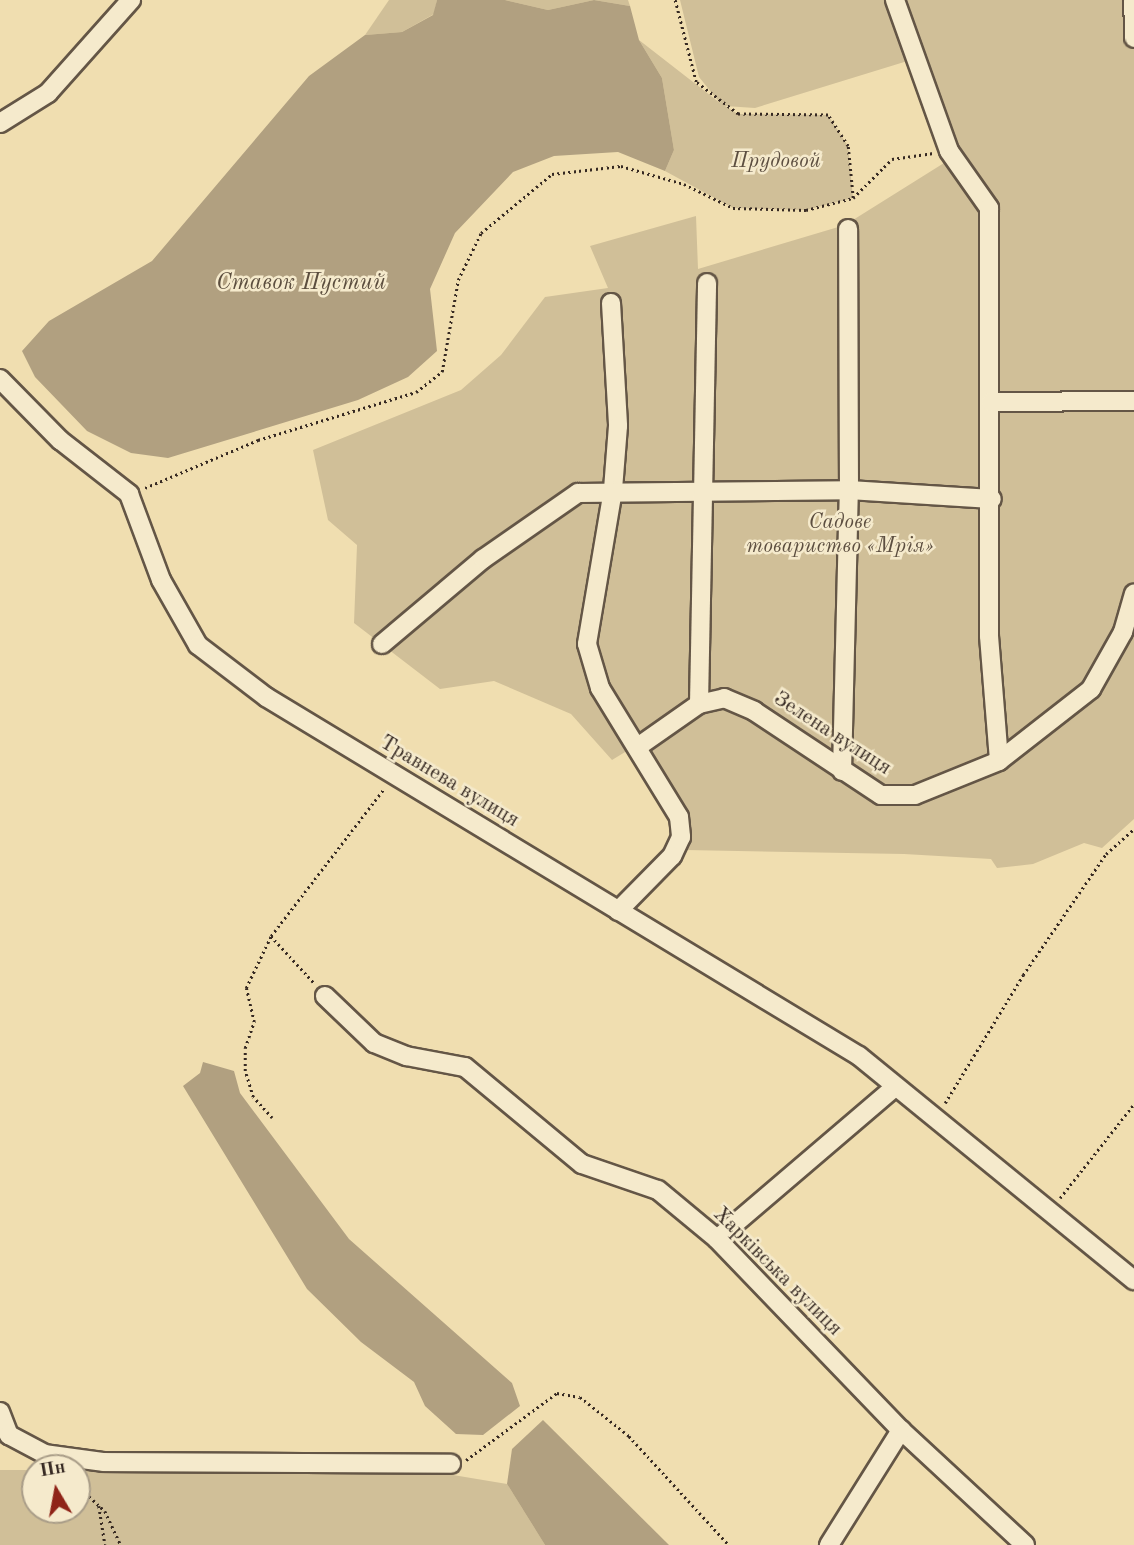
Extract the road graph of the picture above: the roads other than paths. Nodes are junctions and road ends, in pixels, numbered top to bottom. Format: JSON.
{"nodes":[{"id":1,"x":131,"y":0,"type":"edge"},
{"id":2,"x":895,"y":0,"type":"edge"},
{"id":3,"x":1133,"y":0,"type":"edge"},
{"id":4,"x":1134,"y":38,"type":"edge"},
{"id":5,"x":0,"y":123,"type":"edge"},
{"id":6,"x":848,"y":229,"type":"dead end"},
{"id":7,"x":707,"y":284,"type":"dead end"},
{"id":8,"x":611,"y":303,"type":"dead end"},
{"id":9,"x":0,"y":379,"type":"edge"},
{"id":10,"x":991,"y":401,"type":"junction"},
{"id":11,"x":1134,"y":401,"type":"edge"},
{"id":12,"x":703,"y":490,"type":"junction"},
{"id":13,"x":849,"y":490,"type":"junction"},
{"id":14,"x":613,"y":491,"type":"junction"},
{"id":15,"x":992,"y":499,"type":"junction"},
{"id":16,"x":1134,"y":594,"type":"edge"},
{"id":17,"x":382,"y":644,"type":"dead end"},
{"id":18,"x":699,"y":704,"type":"junction"},
{"id":19,"x":639,"y":746,"type":"junction"},
{"id":20,"x":999,"y":761,"type":"junction"},
{"id":21,"x":842,"y":771,"type":"junction"},
{"id":22,"x":618,"y":911,"type":"junction"},
{"id":23,"x":325,"y":996,"type":"road end"},
{"id":24,"x":895,"y":1087,"type":"junction"},
{"id":25,"x":717,"y":1239,"type":"junction"},
{"id":26,"x":1134,"y":1280,"type":"edge"},
{"id":27,"x":0,"y":1412,"type":"edge"},
{"id":28,"x":901,"y":1430,"type":"junction"},
{"id":29,"x":4,"y":1439,"type":"edge"},
{"id":30,"x":451,"y":1464,"type":"road end"},
{"id":31,"x":829,"y":1545,"type":"edge"},
{"id":32,"x":1024,"y":1545,"type":"edge"}],
"edges":[{"from":1,"to":5,"type":"street"},
{"from":2,"to":10,"type":"street"},
{"from":3,"to":4,"type":"street"},
{"from":6,"to":13,"type":"street"},
{"from":7,"to":12,"type":"street"},
{"from":8,"to":14,"type":"street"},
{"from":9,"to":22,"type":"street","name":"Травнева вулиця"},
{"from":10,"to":11,"type":"street"},
{"from":10,"to":15,"type":"street"},
{"from":12,"to":13,"type":"street"},
{"from":12,"to":14,"type":"street"},
{"from":12,"to":18,"type":"street"},
{"from":13,"to":15,"type":"street"},
{"from":13,"to":21,"type":"street"},
{"from":14,"to":17,"type":"street"},
{"from":14,"to":19,"type":"street"},
{"from":15,"to":20,"type":"street"},
{"from":16,"to":20,"type":"street","name":"Зелена вулиця"},
{"from":18,"to":19,"type":"street"},
{"from":18,"to":21,"type":"street","name":"Зелена вулиця"},
{"from":19,"to":22,"type":"street"},
{"from":20,"to":21,"type":"street","name":"Зелена вулиця"},
{"from":22,"to":24,"type":"street","name":"Травнева вулиця"},
{"from":23,"to":25,"type":"street","name":"Харківська вулиця"},
{"from":24,"to":25,"type":"street"},
{"from":24,"to":26,"type":"street","name":"Травнева вулиця"},
{"from":25,"to":28,"type":"street","name":"Харківська вулиця"},
{"from":27,"to":29,"type":"street"},
{"from":28,"to":31,"type":"street"},
{"from":28,"to":32,"type":"street","name":"Харківська вулиця"},
{"from":29,"to":30,"type":"street"}]}
